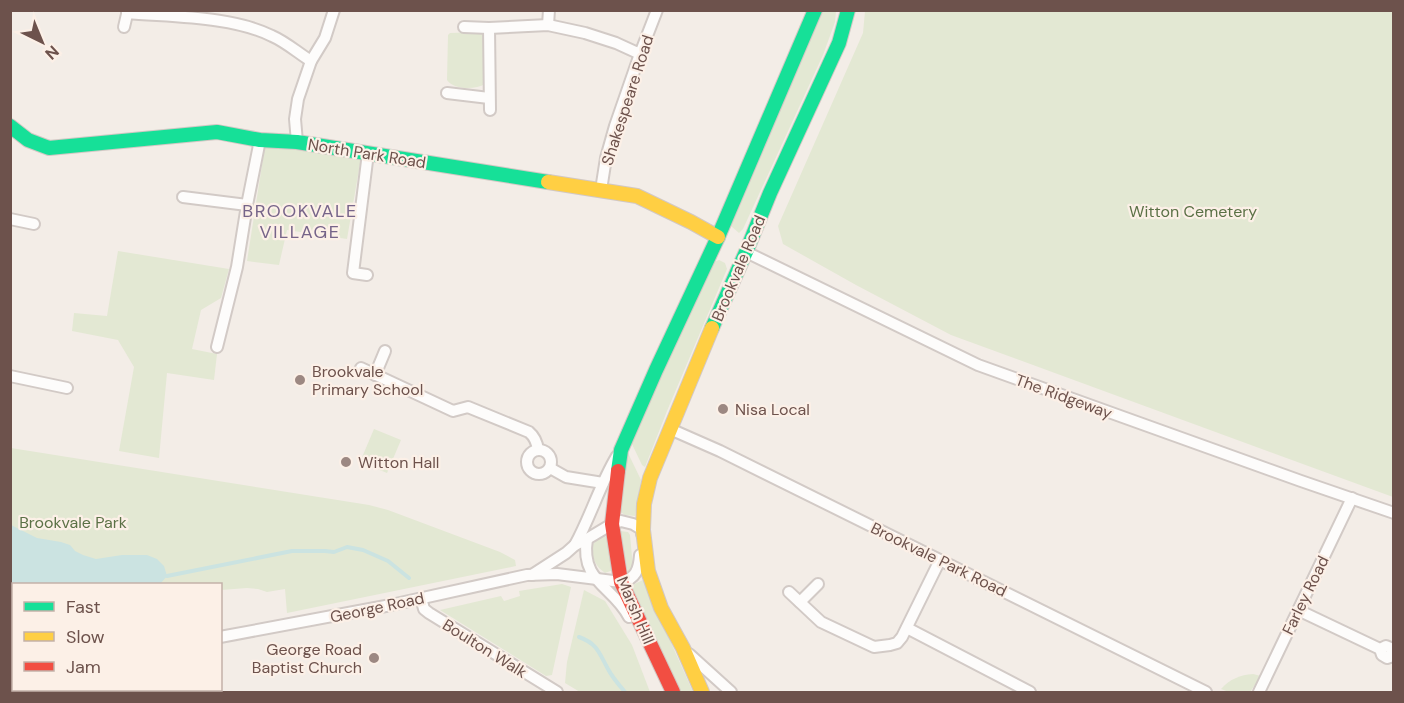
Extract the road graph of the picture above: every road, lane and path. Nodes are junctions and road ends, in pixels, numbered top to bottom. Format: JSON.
{"nodes":[{"id":1,"x":334,"y":10,"type":"edge"},
{"id":2,"x":549,"y":10,"type":"edge"},
{"id":3,"x":657,"y":10,"type":"edge"},
{"id":4,"x":815,"y":10,"type":"edge"},
{"id":5,"x":848,"y":10,"type":"edge"},
{"id":6,"x":127,"y":12,"type":"edge"},
{"id":7,"x":548,"y":25,"type":"junction"},
{"id":8,"x":124,"y":27,"type":"dead end"},
{"id":9,"x":464,"y":27,"type":"dead end"},
{"id":10,"x":489,"y":28,"type":"junction"},
{"id":11,"x":640,"y":54,"type":"junction"},
{"id":12,"x":311,"y":62,"type":"junction"},
{"id":13,"x":447,"y":93,"type":"dead end"},
{"id":14,"x":489,"y":98,"type":"junction"},
{"id":15,"x":490,"y":110,"type":"dead end"},
{"id":16,"x":12,"y":133,"type":"edge"},
{"id":17,"x":260,"y":140,"type":"junction"},
{"id":18,"x":297,"y":142,"type":"junction"},
{"id":19,"x":368,"y":153,"type":"junction"},
{"id":20,"x":601,"y":190,"type":"junction"},
{"id":21,"x":183,"y":196,"type":"dead end"},
{"id":22,"x":248,"y":205,"type":"junction"},
{"id":23,"x":10,"y":219,"type":"edge"},
{"id":24,"x":34,"y":224,"type":"dead end"},
{"id":25,"x":732,"y":244,"type":"junction"},
{"id":26,"x":367,"y":275,"type":"dead end"},
{"id":27,"x":217,"y":347,"type":"dead end"},
{"id":28,"x":386,"y":351,"type":"dead end"},
{"id":29,"x":361,"y":368,"type":"dead end"},
{"id":30,"x":375,"y":375,"type":"junction"},
{"id":31,"x":10,"y":376,"type":"edge"},
{"id":32,"x":67,"y":388,"type":"dead end"},
{"id":33,"x":670,"y":429,"type":"junction"},
{"id":34,"x":538,"y":450,"type":"junction"},
{"id":35,"x":621,"y":450,"type":"junction"},
{"id":36,"x":550,"y":468,"type":"junction"},
{"id":37,"x":603,"y":483,"type":"junction"},
{"id":38,"x":1352,"y":498,"type":"junction"},
{"id":39,"x":1394,"y":513,"type":"edge"},
{"id":40,"x":612,"y":524,"type":"junction"},
{"id":41,"x":643,"y":530,"type":"junction"},
{"id":42,"x":587,"y":539,"type":"junction"},
{"id":43,"x":575,"y":545,"type":"junction"},
{"id":44,"x":940,"y":560,"type":"junction"},
{"id":45,"x":532,"y":574,"type":"junction"},
{"id":46,"x":595,"y":579,"type":"junction"},
{"id":47,"x":621,"y":582,"type":"junction"},
{"id":48,"x":818,"y":584,"type":"dead end"},
{"id":49,"x":789,"y":592,"type":"dead end"},
{"id":50,"x":422,"y":598,"type":"junction"},
{"id":51,"x":800,"y":602,"type":"junction"},
{"id":52,"x":1298,"y":610,"type":"junction"},
{"id":53,"x":907,"y":628,"type":"junction"},
{"id":54,"x":222,"y":637,"type":"edge"},
{"id":55,"x":683,"y":648,"type":"junction"},
{"id":56,"x":1380,"y":649,"type":"dead end"},
{"id":57,"x":655,"y":654,"type":"junction"},
{"id":58,"x":557,"y":693,"type":"edge"},
{"id":59,"x":673,"y":693,"type":"edge"},
{"id":60,"x":702,"y":693,"type":"edge"},
{"id":61,"x":731,"y":693,"type":"edge"},
{"id":62,"x":1030,"y":693,"type":"edge"},
{"id":63,"x":1206,"y":693,"type":"edge"},
{"id":64,"x":1259,"y":693,"type":"edge"}],
"edges":[{"from":1,"to":12,"type":"street"},
{"from":2,"to":7,"type":"street"},
{"from":3,"to":11,"type":"street","name":"Shakespeare Road"},
{"from":4,"to":25,"type":"main road","name":"Brookvale Road"},
{"from":5,"to":25,"type":"main road","name":"Brookvale Road"},
{"from":6,"to":8,"type":"street"},
{"from":6,"to":12,"type":"street"},
{"from":7,"to":10,"type":"street"},
{"from":7,"to":11,"type":"street"},
{"from":9,"to":10,"type":"street"},
{"from":10,"to":14,"type":"street"},
{"from":11,"to":20,"type":"street","name":"Shakespeare Road"},
{"from":12,"to":18,"type":"street"},
{"from":13,"to":14,"type":"street"},
{"from":14,"to":15,"type":"street"},
{"from":16,"to":17,"type":"main road","name":"North Park Road"},
{"from":17,"to":18,"type":"main road","name":"North Park Road"},
{"from":17,"to":22,"type":"street"},
{"from":18,"to":19,"type":"main road","name":"North Park Road"},
{"from":19,"to":20,"type":"main road","name":"North Park Road"},
{"from":19,"to":26,"type":"street"},
{"from":20,"to":25,"type":"main road","name":"North Park Road"},
{"from":21,"to":22,"type":"street"},
{"from":22,"to":27,"type":"street"},
{"from":23,"to":24,"type":"street"},
{"from":25,"to":33,"type":"main road","name":"Brookvale Road"},
{"from":25,"to":35,"type":"main road","name":"Brookvale Road"},
{"from":25,"to":38,"type":"street","name":"The Ridgeway"},
{"from":28,"to":30,"type":"street"},
{"from":29,"to":30,"type":"street"},
{"from":30,"to":34,"type":"street"},
{"from":31,"to":32,"type":"street"},
{"from":33,"to":41,"type":"main road","name":"Brookvale Road"},
{"from":33,"to":44,"type":"street","name":"Brookvale Park Road"},
{"from":34,"to":36,"type":"street"},
{"from":34,"to":36,"type":"street"},
{"from":35,"to":37,"type":"street"},
{"from":35,"to":40,"type":"main road","name":"Brookvale Road"},
{"from":36,"to":37,"type":"street"},
{"from":37,"to":43,"type":"street"},
{"from":38,"to":39,"type":"street","name":"The Ridgeway"},
{"from":38,"to":52,"type":"street","name":"Farley Road"},
{"from":40,"to":41,"type":"street"},
{"from":40,"to":42,"type":"street","name":"George Road"},
{"from":40,"to":47,"type":"main road","name":"Marsh Hill"},
{"from":41,"to":47,"type":"street"},
{"from":41,"to":55,"type":"main road","name":"Marsh Hill"},
{"from":42,"to":43,"type":"street","name":"George Road"},
{"from":42,"to":46,"type":"street"},
{"from":43,"to":45,"type":"street","name":"George Road"},
{"from":44,"to":53,"type":"street"},
{"from":44,"to":63,"type":"street","name":"Brookvale Park Road"},
{"from":45,"to":46,"type":"street","name":"George Road"},
{"from":45,"to":50,"type":"street","name":"George Road"},
{"from":46,"to":47,"type":"street","name":"George Road"},
{"from":46,"to":57,"type":"street"},
{"from":47,"to":57,"type":"main road","name":"Marsh Hill"},
{"from":48,"to":51,"type":"street"},
{"from":49,"to":51,"type":"street"},
{"from":50,"to":54,"type":"street","name":"George Road"},
{"from":50,"to":58,"type":"street","name":"Boulton Walk"},
{"from":51,"to":53,"type":"street"},
{"from":52,"to":56,"type":"street"},
{"from":52,"to":64,"type":"street","name":"Farley Road"},
{"from":53,"to":62,"type":"street"},
{"from":55,"to":60,"type":"main road","name":"Marsh Hill"},
{"from":55,"to":61,"type":"street"},
{"from":57,"to":59,"type":"main road","name":"Marsh Hill"}]}
